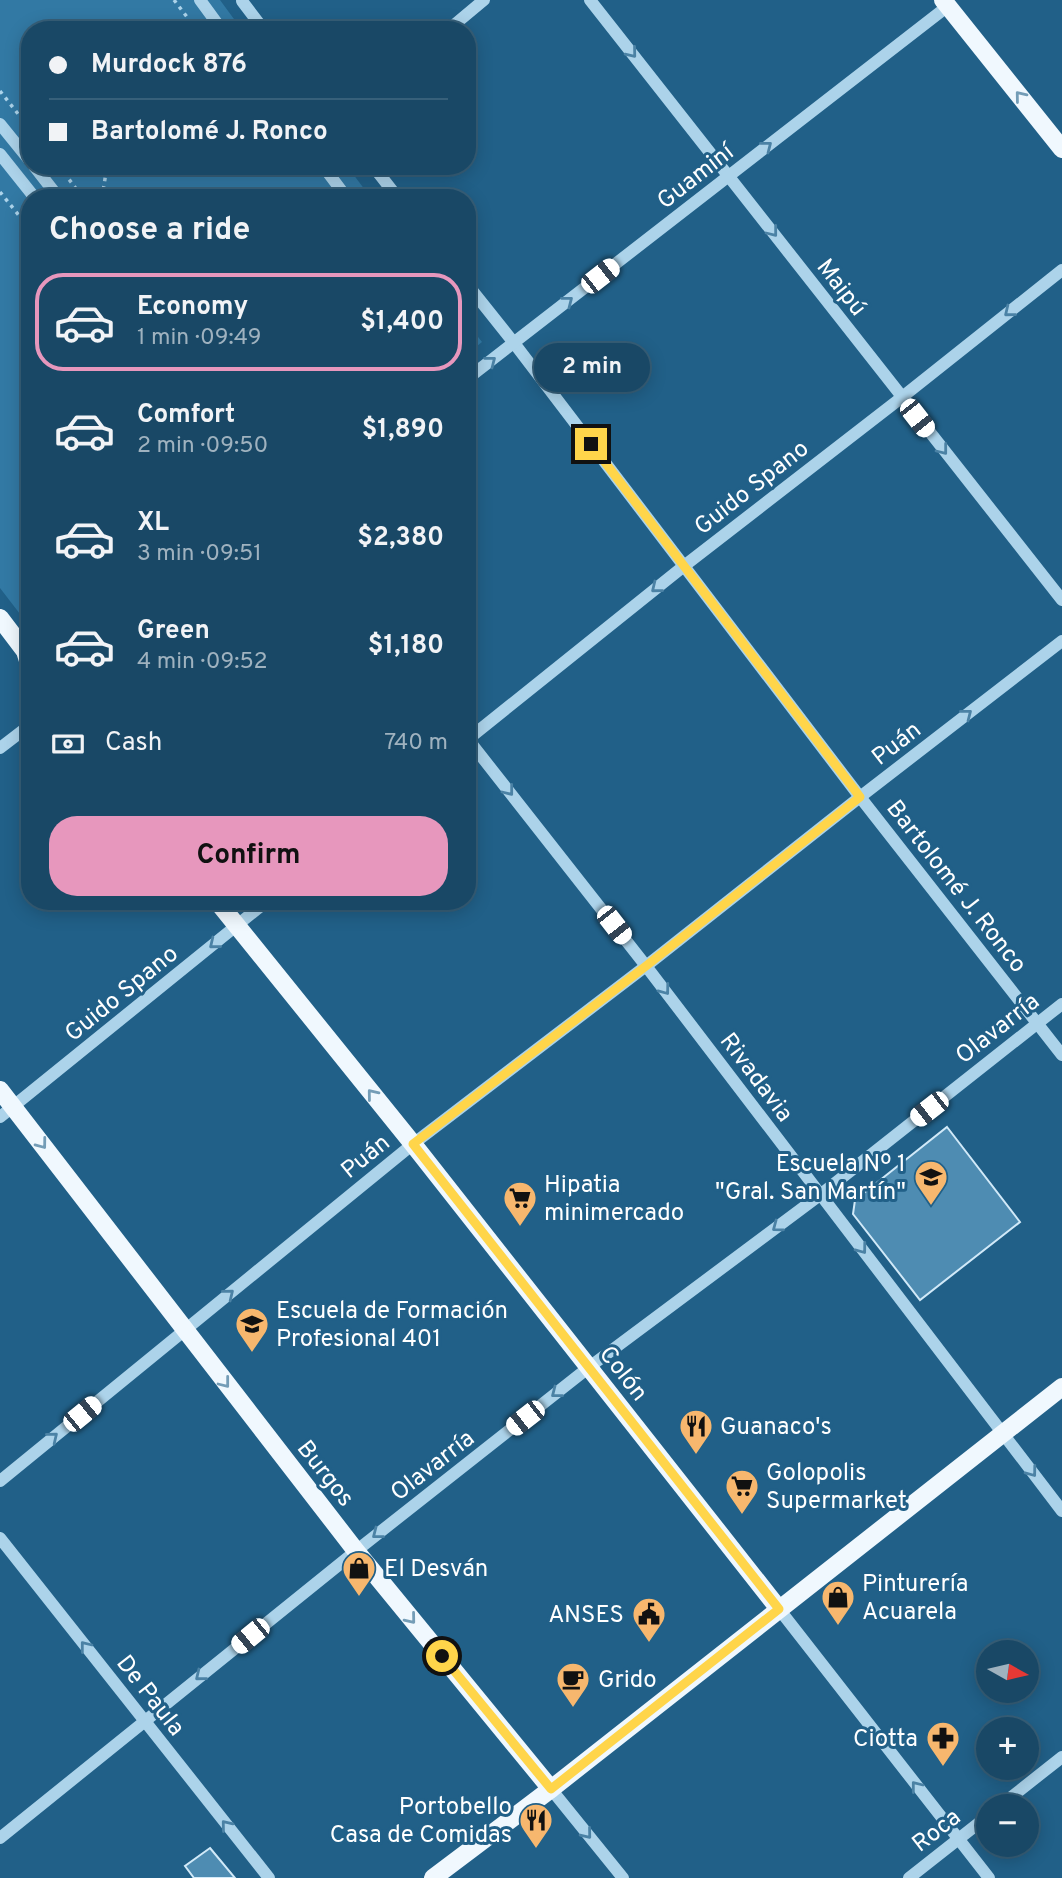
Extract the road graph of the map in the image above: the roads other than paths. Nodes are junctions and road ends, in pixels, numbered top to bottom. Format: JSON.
{"nodes":[{"id":1,"x":201,"y":0,"type":"edge"},
{"id":2,"x":484,"y":0,"type":"edge"},
{"id":3,"x":590,"y":0,"type":"edge"},
{"id":4,"x":242,"y":1,"type":"edge"},
{"id":5,"x":945,"y":3,"type":"edge"},
{"id":6,"x":216,"y":21,"type":"edge"},
{"id":7,"x":257,"y":21,"type":"edge"},
{"id":8,"x":459,"y":21,"type":"edge"},
{"id":9,"x":0,"y":124,"type":"edge"},
{"id":10,"x":1062,"y":149,"type":"edge"},
{"id":11,"x":21,"y":150,"type":"edge"},
{"id":12,"x":0,"y":154,"type":"edge"},
{"id":13,"x":41,"y":175,"type":"edge"},
{"id":14,"x":380,"y":175,"type":"edge"},
{"id":15,"x":730,"y":176,"type":"junction"},
{"id":16,"x":28,"y":189,"type":"edge"},
{"id":17,"x":52,"y":189,"type":"edge"},
{"id":18,"x":391,"y":189,"type":"edge"},
{"id":19,"x":1062,"y":270,"type":"edge"},
{"id":20,"x":476,"y":295,"type":"edge"},
{"id":21,"x":514,"y":342,"type":"junction"},
{"id":22,"x":476,"y":372,"type":"edge"},
{"id":23,"x":901,"y":398,"type":"junction"},
{"id":24,"x":684,"y":566,"type":"junction"},
{"id":25,"x":1062,"y":600,"type":"edge"},
{"id":26,"x":0,"y":618,"type":"edge"},
{"id":27,"x":1062,"y":641,"type":"edge"},
{"id":28,"x":21,"y":647,"type":"edge"},
{"id":29,"x":21,"y":732,"type":"edge"},
{"id":30,"x":476,"y":733,"type":"edge"},
{"id":31,"x":0,"y":748,"type":"edge"},
{"id":32,"x":476,"y":749,"type":"edge"},
{"id":33,"x":860,"y":797,"type":"junction"},
{"id":34,"x":224,"y":910,"type":"edge"},
{"id":35,"x":256,"y":910,"type":"edge"},
{"id":36,"x":236,"y":926,"type":"junction"},
{"id":37,"x":646,"y":966,"type":"junction"},
{"id":38,"x":1062,"y":1004,"type":"edge"},
{"id":39,"x":1037,"y":1023,"type":"junction"},
{"id":40,"x":1062,"y":1055,"type":"edge"},
{"id":41,"x":0,"y":1090,"type":"edge"},
{"id":42,"x":7,"y":1112,"type":"edge"},
{"id":43,"x":413,"y":1144,"type":"junction"},
{"id":44,"x":820,"y":1195,"type":"junction"},
{"id":45,"x":185,"y":1330,"type":"junction"},
{"id":46,"x":588,"y":1368,"type":"junction"},
{"id":47,"x":1062,"y":1387,"type":"edge"},
{"id":48,"x":1003,"y":1433,"type":"junction"},
{"id":49,"x":0,"y":1480,"type":"edge"},
{"id":50,"x":1062,"y":1511,"type":"edge"},
{"id":51,"x":0,"y":1538,"type":"edge"},
{"id":52,"x":356,"y":1551,"type":"junction"},
{"id":53,"x":779,"y":1609,"type":"junction"},
{"id":54,"x":144,"y":1721,"type":"junction"},
{"id":55,"x":1062,"y":1757,"type":"edge"},
{"id":56,"x":551,"y":1789,"type":"junction"},
{"id":57,"x":1015,"y":1794,"type":"edge"},
{"id":58,"x":976,"y":1825,"type":"edge"},
{"id":59,"x":0,"y":1838,"type":"edge"},
{"id":60,"x":958,"y":1839,"type":"junction"},
{"id":61,"x":269,"y":1878,"type":"edge"},
{"id":62,"x":433,"y":1878,"type":"edge"},
{"id":63,"x":623,"y":1878,"type":"edge"},
{"id":64,"x":909,"y":1878,"type":"edge"},
{"id":65,"x":989,"y":1878,"type":"edge"}],
"edges":[{"from":1,"to":6,"type":"street"},
{"from":2,"to":8,"type":"street"},
{"from":3,"to":15,"type":"street","name":"Maipú","one_way":true},
{"from":4,"to":7,"type":"street"},
{"from":10,"to":5,"type":"main road","one_way":true},
{"from":15,"to":5,"type":"street","name":"Guaminí","one_way":true},
{"from":9,"to":11,"type":"street"},
{"from":12,"to":16,"type":"street"},
{"from":13,"to":17,"type":"street"},
{"from":14,"to":18,"type":"street"},
{"from":21,"to":15,"type":"street","name":"Guaminí","one_way":true},
{"from":15,"to":23,"type":"street","name":"Maipú","one_way":true},
{"from":19,"to":23,"type":"street","name":"Guido Spano","one_way":true},
{"from":20,"to":21,"type":"street","name":"Bartolomé J. Ronco"},
{"from":22,"to":21,"type":"street","name":"Guaminí","one_way":true},
{"from":21,"to":24,"type":"street","name":"Bartolomé J. Ronco"},
{"from":23,"to":24,"type":"street","name":"Guido Spano"},
{"from":23,"to":25,"type":"street","name":"Maipú","one_way":true},
{"from":24,"to":30,"type":"street","name":"Guido Spano","one_way":true},
{"from":24,"to":33,"type":"street","name":"Bartolomé J. Ronco"},
{"from":26,"to":28,"type":"main road"},
{"from":33,"to":27,"type":"street","name":"Puán","one_way":true},
{"from":29,"to":31,"type":"street"},
{"from":32,"to":37,"type":"street","name":"Rivadavia","one_way":true},
{"from":33,"to":37,"type":"street","name":"Puán"},
{"from":33,"to":39,"type":"street","name":"Bartolomé J. Ronco"},
{"from":34,"to":36,"type":"main road","name":"Colón"},
{"from":35,"to":36,"type":"street","name":"Guido Spano"},
{"from":36,"to":42,"type":"street","name":"Guido Spano","one_way":true},
{"from":43,"to":36,"type":"main road","name":"Colón","one_way":true},
{"from":37,"to":43,"type":"street","name":"Puán"},
{"from":37,"to":44,"type":"street","name":"Rivadavia","one_way":true},
{"from":38,"to":39,"type":"street","name":"Olavarría"},
{"from":39,"to":40,"type":"street","name":"Bartolomé J. Ronco"},
{"from":39,"to":44,"type":"street","name":"Olavarría"},
{"from":41,"to":42,"type":"main road","name":"Burgos"},
{"from":42,"to":45,"type":"main road","name":"Burgos","one_way":true},
{"from":45,"to":43,"type":"street","name":"Puán","one_way":true},
{"from":43,"to":46,"type":"main road","name":"Colón"},
{"from":44,"to":46,"type":"street","name":"Olavarría","one_way":true},
{"from":44,"to":48,"type":"street","name":"Rivadavia","one_way":true},
{"from":49,"to":45,"type":"street","name":"Puán","one_way":true},
{"from":45,"to":52,"type":"main road","name":"Burgos","one_way":true},
{"from":46,"to":52,"type":"street","name":"Olavarría","one_way":true},
{"from":46,"to":53,"type":"main road","name":"Colón"},
{"from":47,"to":48,"type":"main road"},
{"from":48,"to":50,"type":"street","name":"Rivadavia","one_way":true},
{"from":48,"to":53,"type":"main road"},
{"from":54,"to":51,"type":"street","name":"De Paula","one_way":true},
{"from":52,"to":54,"type":"street","name":"Olavarría","one_way":true},
{"from":52,"to":56,"type":"main road","name":"Burgos","one_way":true},
{"from":53,"to":56,"type":"main road"},
{"from":60,"to":53,"type":"street","name":"Colón","one_way":true},
{"from":54,"to":59,"type":"street","name":"Olavarría"},
{"from":61,"to":54,"type":"street","name":"De Paula","one_way":true},
{"from":55,"to":57,"type":"street"},
{"from":56,"to":62,"type":"main road"},
{"from":56,"to":63,"type":"street","name":"Burgos","one_way":true},
{"from":58,"to":60,"type":"street","name":"Roca"},
{"from":60,"to":64,"type":"street","name":"Roca"},
{"from":60,"to":65,"type":"street","name":"Colón"}]}
